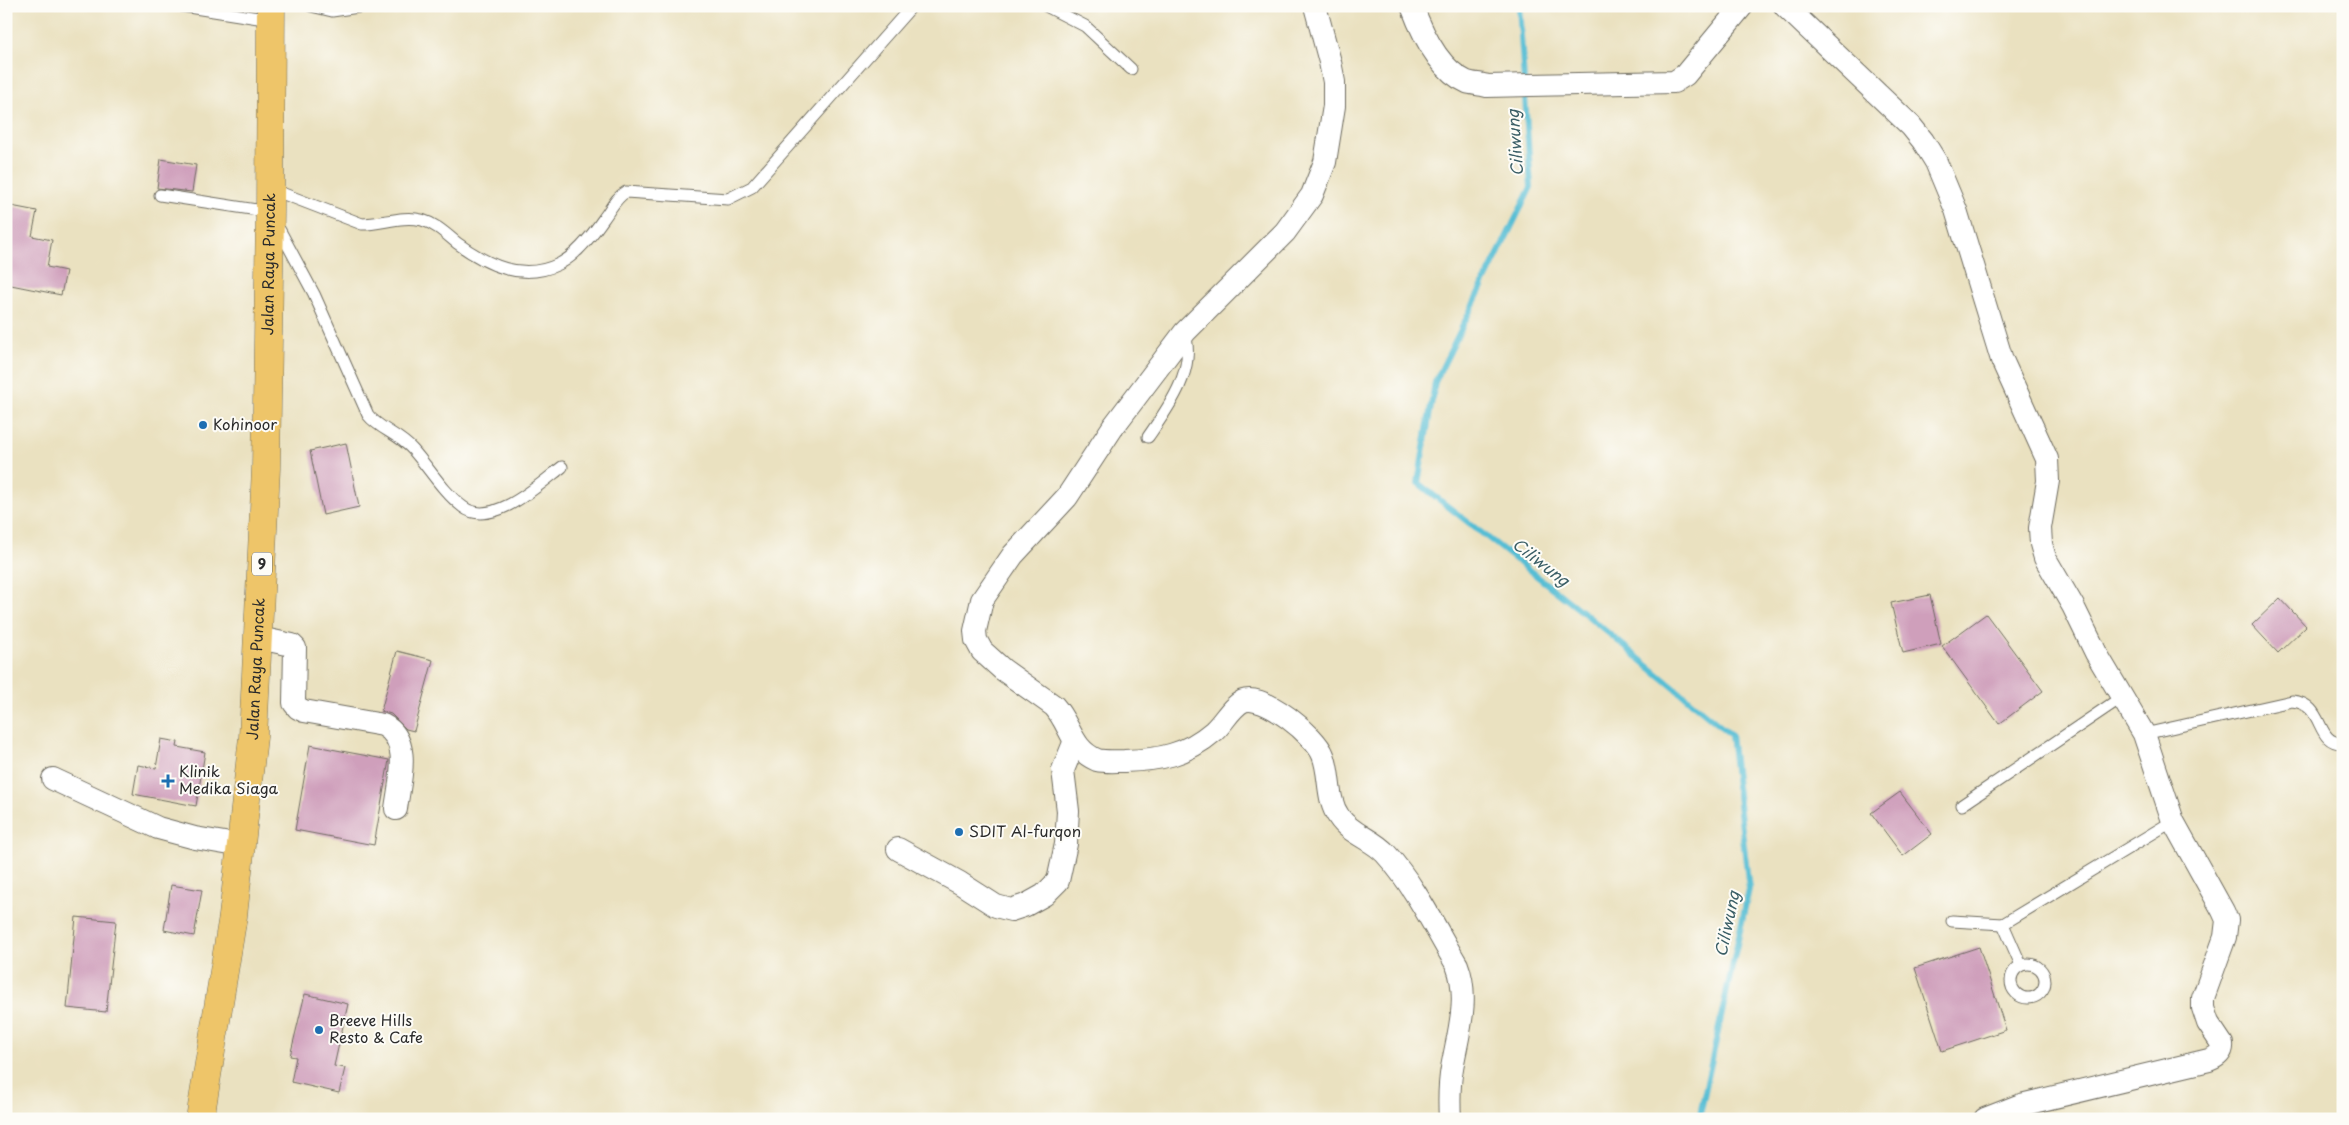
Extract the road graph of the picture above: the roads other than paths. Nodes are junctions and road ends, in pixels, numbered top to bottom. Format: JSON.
{"nodes":[{"id":1,"x":182,"y":6,"type":"edge"},
{"id":2,"x":311,"y":6,"type":"edge"},
{"id":3,"x":365,"y":6,"type":"edge"},
{"id":4,"x":912,"y":6,"type":"edge"},
{"id":5,"x":1046,"y":6,"type":"edge"},
{"id":6,"x":1315,"y":6,"type":"edge"},
{"id":7,"x":1412,"y":6,"type":"edge"},
{"id":8,"x":1742,"y":6,"type":"edge"},
{"id":9,"x":1785,"y":6,"type":"edge"},
{"id":10,"x":271,"y":13,"type":"edge"},
{"id":11,"x":1131,"y":69,"type":"dead end"},
{"id":12,"x":160,"y":195,"type":"dead end"},
{"id":13,"x":270,"y":200,"type":"junction"},
{"id":14,"x":1185,"y":332,"type":"junction"},
{"id":15,"x":1148,"y":437,"type":"dead end"},
{"id":16,"x":562,"y":467,"type":"dead end"},
{"id":17,"x":259,"y":638,"type":"junction"},
{"id":18,"x":2122,"y":697,"type":"junction"},
{"id":19,"x":2144,"y":734,"type":"junction"},
{"id":20,"x":1074,"y":743,"type":"junction"},
{"id":21,"x":2343,"y":743,"type":"edge"},
{"id":22,"x":53,"y":779,"type":"dead end"},
{"id":23,"x":1962,"y":805,"type":"dead end"},
{"id":24,"x":396,"y":809,"type":"dead end"},
{"id":25,"x":2173,"y":821,"type":"junction"},
{"id":26,"x":242,"y":846,"type":"junction"},
{"id":27,"x":898,"y":850,"type":"dead end"},
{"id":28,"x":1952,"y":921,"type":"dead end"},
{"id":29,"x":2002,"y":924,"type":"junction"},
{"id":30,"x":2021,"y":965,"type":"dead end"},
{"id":31,"x":200,"y":1119,"type":"edge"},
{"id":32,"x":1450,"y":1119,"type":"edge"},
{"id":33,"x":1984,"y":1119,"type":"edge"}],
"edges":[{"from":1,"to":10,"type":"lane"},
{"from":2,"to":3,"type":"lane"},
{"from":4,"to":13,"type":"lane"},
{"from":5,"to":11,"type":"lane"},
{"from":6,"to":14,"type":"street"},
{"from":7,"to":8,"type":"street"},
{"from":9,"to":18,"type":"street"},
{"from":10,"to":13,"type":"highway","name":"Jalan Raya Puncak","number":"9"},
{"from":12,"to":13,"type":"lane"},
{"from":13,"to":16,"type":"lane"},
{"from":13,"to":17,"type":"highway","name":"Jalan Raya Puncak","number":"9"},
{"from":14,"to":15,"type":"lane"},
{"from":14,"to":20,"type":"street"},
{"from":17,"to":24,"type":"street"},
{"from":17,"to":26,"type":"highway","name":"Jalan Raya Puncak","number":"9"},
{"from":18,"to":19,"type":"street"},
{"from":18,"to":23,"type":"lane"},
{"from":19,"to":21,"type":"lane"},
{"from":19,"to":25,"type":"street"},
{"from":20,"to":27,"type":"street"},
{"from":20,"to":32,"type":"street"},
{"from":22,"to":26,"type":"street"},
{"from":25,"to":29,"type":"lane"},
{"from":25,"to":33,"type":"street"},
{"from":26,"to":31,"type":"highway","name":"Jalan Raya Puncak","number":"9"},
{"from":28,"to":29,"type":"lane"},
{"from":29,"to":30,"type":"lane"}]}
